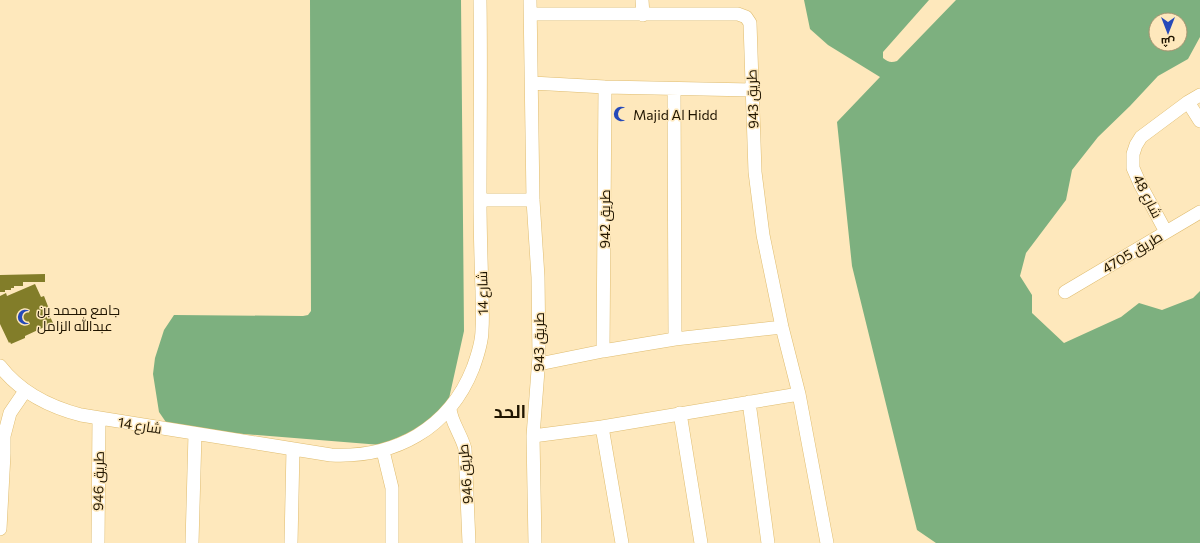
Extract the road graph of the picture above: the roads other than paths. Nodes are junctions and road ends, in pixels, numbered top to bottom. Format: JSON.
{"nodes":[{"id":1,"x":480,"y":0,"type":"edge"},
{"id":2,"x":530,"y":0,"type":"edge"},
{"id":3,"x":642,"y":0,"type":"edge"},
{"id":4,"x":531,"y":14,"type":"junction"},
{"id":5,"x":643,"y":15,"type":"junction"},
{"id":6,"x":532,"y":83,"type":"junction"},
{"id":7,"x":605,"y":87,"type":"junction"},
{"id":8,"x":674,"y":89,"type":"junction"},
{"id":9,"x":752,"y":90,"type":"junction"},
{"id":10,"x":1200,"y":95,"type":"edge"},
{"id":11,"x":1188,"y":102,"type":"junction"},
{"id":12,"x":1200,"y":121,"type":"edge"},
{"id":13,"x":480,"y":200,"type":"junction"},
{"id":14,"x":533,"y":200,"type":"junction"},
{"id":15,"x":1200,"y":212,"type":"edge"},
{"id":16,"x":1166,"y":232,"type":"junction"},
{"id":17,"x":1065,"y":292,"type":"dead end"},
{"id":18,"x":782,"y":327,"type":"junction"},
{"id":19,"x":675,"y":339,"type":"junction"},
{"id":20,"x":603,"y":351,"type":"junction"},
{"id":21,"x":539,"y":364,"type":"junction"},
{"id":22,"x":0,"y":366,"type":"edge"},
{"id":23,"x":25,"y":391,"type":"junction"},
{"id":24,"x":799,"y":394,"type":"junction"},
{"id":25,"x":749,"y":402,"type":"junction"},
{"id":26,"x":450,"y":408,"type":"junction"},
{"id":27,"x":680,"y":413,"type":"junction"},
{"id":28,"x":99,"y":418,"type":"junction"},
{"id":29,"x":602,"y":426,"type":"junction"},
{"id":30,"x":195,"y":434,"type":"junction"},
{"id":31,"x":534,"y":436,"type":"junction"},
{"id":32,"x":294,"y":449,"type":"junction"},
{"id":33,"x":383,"y":451,"type":"junction"},
{"id":34,"x":0,"y":529,"type":"edge"},
{"id":35,"x":98,"y":543,"type":"edge"},
{"id":36,"x":192,"y":543,"type":"edge"},
{"id":37,"x":291,"y":543,"type":"edge"},
{"id":38,"x":392,"y":543,"type":"edge"},
{"id":39,"x":469,"y":543,"type":"edge"},
{"id":40,"x":535,"y":543,"type":"edge"},
{"id":41,"x":622,"y":543,"type":"edge"},
{"id":42,"x":701,"y":543,"type":"edge"},
{"id":43,"x":768,"y":543,"type":"edge"},
{"id":44,"x":827,"y":543,"type":"edge"}],
"edges":[{"from":1,"to":13,"type":"street","name":"شارع 14"},
{"from":2,"to":4,"type":"street","name":"طريق 943"},
{"from":3,"to":5,"type":"street"},
{"from":4,"to":5,"type":"street","name":"طريق 943"},
{"from":4,"to":6,"type":"street","name":"طريق 943"},
{"from":5,"to":9,"type":"street","name":"طريق 943"},
{"from":6,"to":7,"type":"street"},
{"from":6,"to":14,"type":"street","name":"طريق 943"},
{"from":7,"to":8,"type":"street"},
{"from":7,"to":20,"type":"street","name":"طريق 942"},
{"from":8,"to":9,"type":"street"},
{"from":8,"to":19,"type":"street"},
{"from":9,"to":18,"type":"street","name":"طريق 943"},
{"from":10,"to":11,"type":"street","name":"شارع 48"},
{"from":11,"to":12,"type":"street"},
{"from":11,"to":16,"type":"street","name":"شارع 48"},
{"from":13,"to":14,"type":"street"},
{"from":13,"to":26,"type":"street","name":"شارع 14"},
{"from":14,"to":21,"type":"street","name":"طريق 943"},
{"from":15,"to":16,"type":"street","name":"طريق 4705"},
{"from":16,"to":17,"type":"street","name":"طريق 4705"},
{"from":18,"to":19,"type":"street"},
{"from":18,"to":24,"type":"street","name":"طريق 943"},
{"from":19,"to":20,"type":"street"},
{"from":20,"to":21,"type":"street"},
{"from":21,"to":31,"type":"street","name":"طريق 943"},
{"from":22,"to":23,"type":"street","name":"شارع 14"},
{"from":23,"to":28,"type":"street","name":"شارع 14"},
{"from":23,"to":34,"type":"street"},
{"from":24,"to":25,"type":"street"},
{"from":24,"to":44,"type":"street","name":"طريق 943"},
{"from":25,"to":27,"type":"street"},
{"from":25,"to":43,"type":"street"},
{"from":26,"to":33,"type":"street","name":"شارع 14"},
{"from":26,"to":39,"type":"street","name":"طريق 946"},
{"from":27,"to":29,"type":"street"},
{"from":27,"to":42,"type":"street"},
{"from":28,"to":30,"type":"street","name":"شارع 14"},
{"from":28,"to":35,"type":"street","name":"طريق 946"},
{"from":29,"to":31,"type":"street"},
{"from":29,"to":41,"type":"street"},
{"from":30,"to":32,"type":"street","name":"شارع 14"},
{"from":30,"to":36,"type":"street"},
{"from":31,"to":40,"type":"street","name":"طريق 943"},
{"from":32,"to":33,"type":"street","name":"شارع 14"},
{"from":32,"to":37,"type":"street"},
{"from":33,"to":38,"type":"street"}]}
